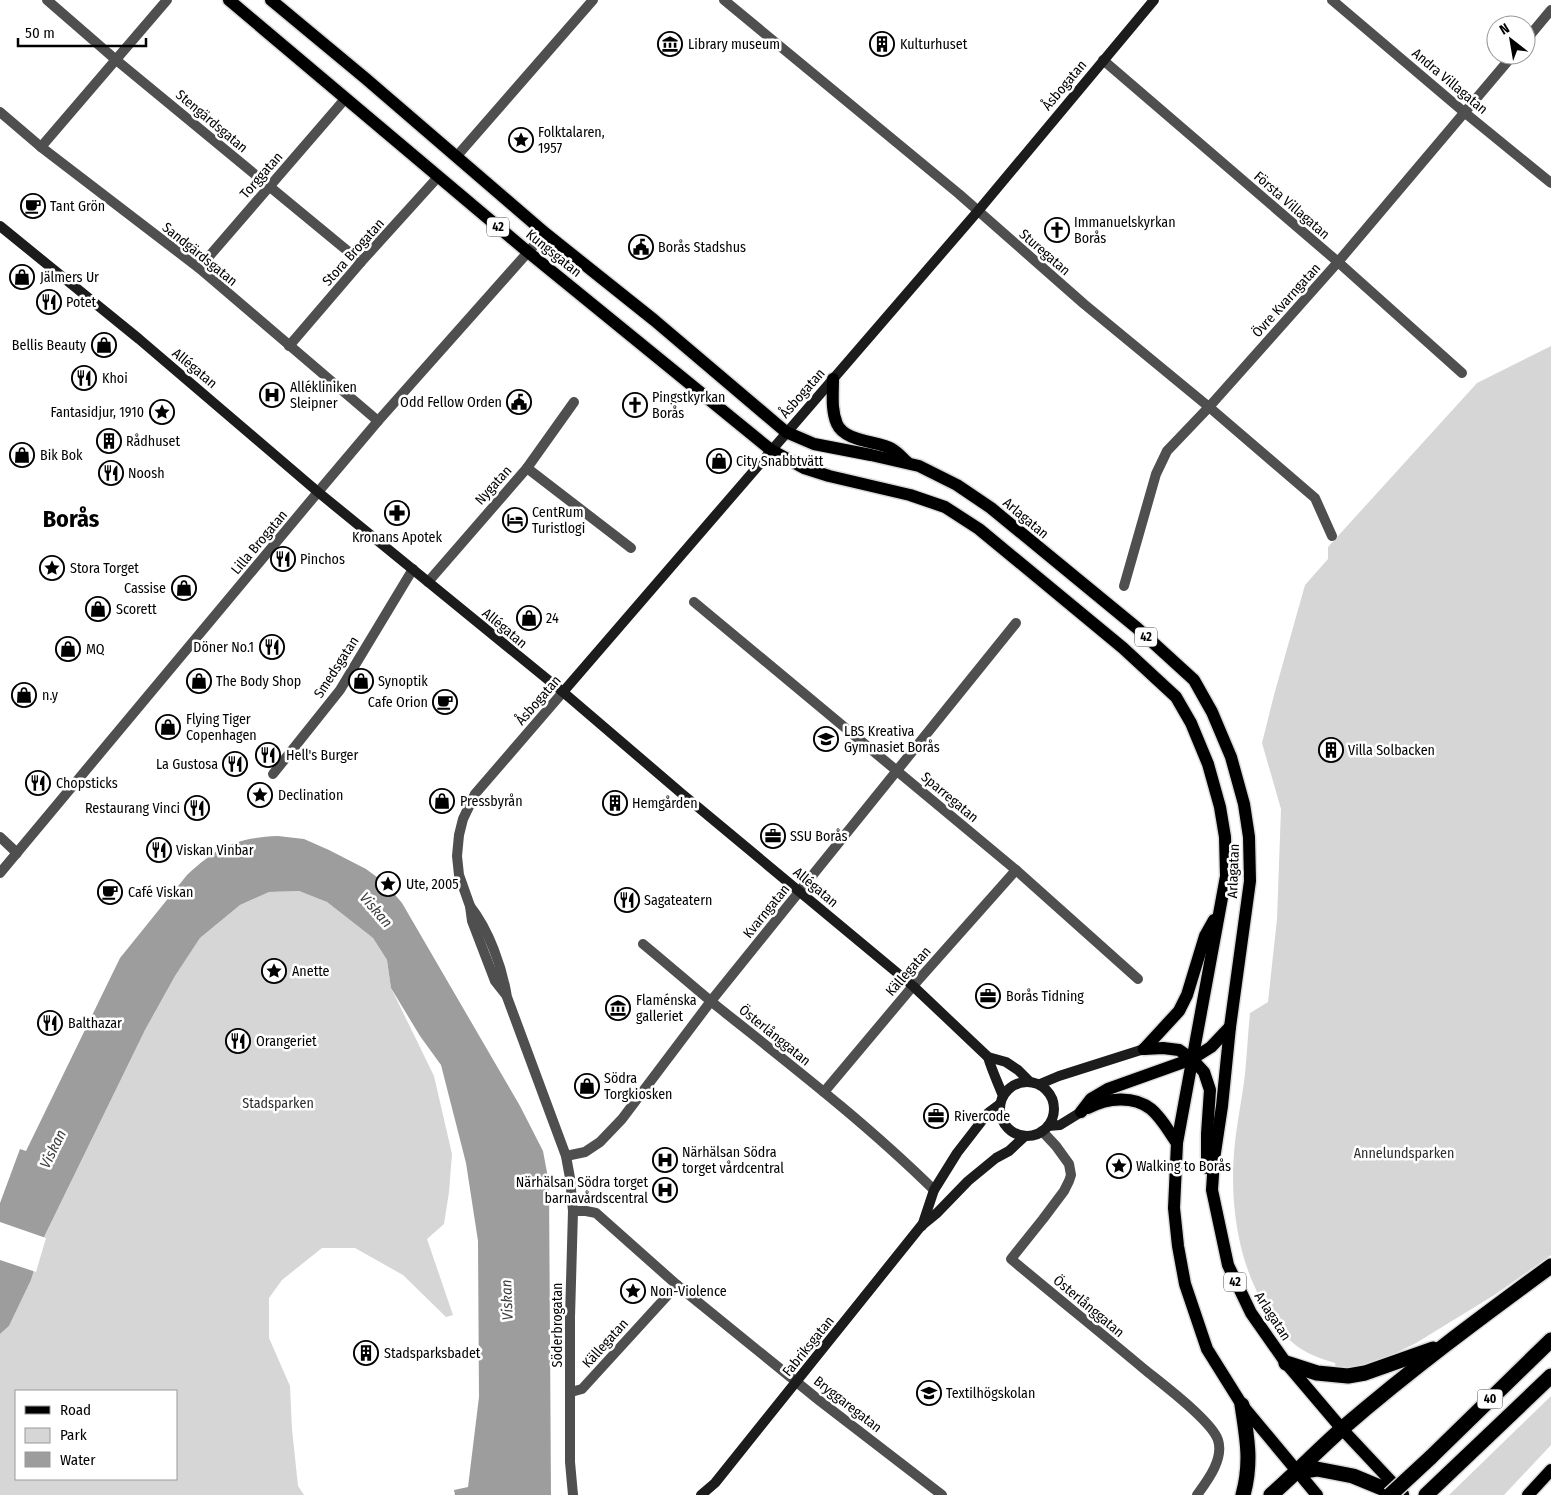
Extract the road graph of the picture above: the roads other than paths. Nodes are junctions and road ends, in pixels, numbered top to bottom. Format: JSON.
{"nodes":[{"id":1,"x":46,"y":0,"type":"edge"},
{"id":2,"x":167,"y":0,"type":"edge"},
{"id":3,"x":229,"y":0,"type":"edge"},
{"id":4,"x":270,"y":0,"type":"edge"},
{"id":5,"x":593,"y":0,"type":"edge"},
{"id":6,"x":724,"y":0,"type":"edge"},
{"id":7,"x":1154,"y":0,"type":"edge"},
{"id":8,"x":1332,"y":0,"type":"edge"},
{"id":9,"x":1551,"y":10,"type":"edge"},
{"id":10,"x":1536,"y":28,"type":"edge"},
{"id":11,"x":115,"y":59,"type":"junction"},
{"id":12,"x":1103,"y":60,"type":"junction"},
{"id":13,"x":1504,"y":65,"type":"edge"},
{"id":14,"x":345,"y":99,"type":"junction"},
{"id":15,"x":0,"y":112,"type":"edge"},
{"id":16,"x":1464,"y":112,"type":"junction"},
{"id":17,"x":41,"y":146,"type":"junction"},
{"id":18,"x":456,"y":157,"type":"junction"},
{"id":19,"x":438,"y":176,"type":"junction"},
{"id":20,"x":1551,"y":183,"type":"edge"},
{"id":21,"x":269,"y":186,"type":"junction"},
{"id":22,"x":978,"y":211,"type":"junction"},
{"id":23,"x":0,"y":226,"type":"edge"},
{"id":24,"x":545,"y":234,"type":"junction"},
{"id":25,"x":528,"y":252,"type":"junction"},
{"id":26,"x":361,"y":262,"type":"junction"},
{"id":27,"x":1338,"y":262,"type":"junction"},
{"id":28,"x":198,"y":268,"type":"junction"},
{"id":29,"x":288,"y":346,"type":"junction"},
{"id":30,"x":1462,"y":373,"type":"dead end"},
{"id":31,"x":833,"y":378,"type":"junction"},
{"id":32,"x":574,"y":402,"type":"dead end"},
{"id":33,"x":1209,"y":407,"type":"junction"},
{"id":34,"x":378,"y":421,"type":"junction"},
{"id":35,"x":786,"y":432,"type":"junction"},
{"id":36,"x":771,"y":450,"type":"junction"},
{"id":37,"x":909,"y":464,"type":"junction"},
{"id":38,"x":527,"y":468,"type":"junction"},
{"id":39,"x":318,"y":492,"type":"junction"},
{"id":40,"x":1332,"y":536,"type":"dead end"},
{"id":41,"x":630,"y":548,"type":"dead end"},
{"id":42,"x":413,"y":569,"type":"junction"},
{"id":43,"x":428,"y":582,"type":"junction"},
{"id":44,"x":1124,"y":586,"type":"dead end"},
{"id":45,"x":694,"y":602,"type":"dead end"},
{"id":46,"x":1016,"y":623,"type":"dead end"},
{"id":47,"x":563,"y":692,"type":"junction"},
{"id":48,"x":897,"y":771,"type":"junction"},
{"id":49,"x":273,"y":774,"type":"dead end"},
{"id":50,"x":0,"y":837,"type":"edge"},
{"id":51,"x":17,"y":853,"type":"junction"},
{"id":52,"x":1016,"y":870,"type":"junction"},
{"id":53,"x":0,"y":874,"type":"edge"},
{"id":54,"x":800,"y":891,"type":"junction"},
{"id":55,"x":1220,"y":907,"type":"junction"},
{"id":56,"x":643,"y":944,"type":"dead end"},
{"id":57,"x":1138,"y":980,"type":"dead end"},
{"id":58,"x":913,"y":986,"type":"junction"},
{"id":59,"x":507,"y":997,"type":"joint"},
{"id":60,"x":711,"y":1001,"type":"junction"},
{"id":61,"x":1230,"y":1026,"type":"junction"},
{"id":62,"x":1144,"y":1049,"type":"junction"},
{"id":63,"x":988,"y":1057,"type":"junction"},
{"id":64,"x":1192,"y":1059,"type":"junction"},
{"id":65,"x":1029,"y":1081,"type":"junction"},
{"id":66,"x":1040,"y":1084,"type":"junction"},
{"id":67,"x":824,"y":1092,"type":"junction"},
{"id":68,"x":1002,"y":1100,"type":"junction"},
{"id":69,"x":1081,"y":1112,"type":"junction"},
{"id":70,"x":1045,"y":1129,"type":"junction"},
{"id":71,"x":1025,"y":1136,"type":"junction"},
{"id":72,"x":1177,"y":1143,"type":"junction"},
{"id":73,"x":566,"y":1156,"type":"junction"},
{"id":74,"x":934,"y":1190,"type":"junction"},
{"id":75,"x":1212,"y":1190,"type":"junction"},
{"id":76,"x":573,"y":1211,"type":"junction"},
{"id":77,"x":922,"y":1226,"type":"junction"},
{"id":78,"x":1551,"y":1266,"type":"edge"},
{"id":79,"x":676,"y":1285,"type":"junction"},
{"id":80,"x":1551,"y":1340,"type":"edge"},
{"id":81,"x":1444,"y":1345,"type":"junction"},
{"id":82,"x":1286,"y":1362,"type":"junction"},
{"id":83,"x":1551,"y":1376,"type":"edge"},
{"id":84,"x":797,"y":1382,"type":"junction"},
{"id":85,"x":571,"y":1392,"type":"junction"},
{"id":86,"x":1242,"y":1405,"type":"junction"},
{"id":87,"x":1342,"y":1428,"type":"junction"},
{"id":88,"x":1551,"y":1470,"type":"edge"},
{"id":89,"x":1297,"y":1472,"type":"junction"},
{"id":90,"x":715,"y":1483,"type":"junction"},
{"id":91,"x":574,"y":1495,"type":"edge"},
{"id":92,"x":701,"y":1495,"type":"edge"},
{"id":93,"x":713,"y":1495,"type":"edge"},
{"id":94,"x":942,"y":1495,"type":"edge"},
{"id":95,"x":1197,"y":1495,"type":"edge"},
{"id":96,"x":1243,"y":1495,"type":"edge"},
{"id":97,"x":1271,"y":1495,"type":"edge"},
{"id":98,"x":1317,"y":1495,"type":"edge"},
{"id":99,"x":1390,"y":1495,"type":"edge"},
{"id":100,"x":1400,"y":1495,"type":"edge"},
{"id":101,"x":1405,"y":1495,"type":"edge"},
{"id":102,"x":1426,"y":1495,"type":"edge"},
{"id":103,"x":1528,"y":1495,"type":"edge"}],
"edges":[{"from":1,"to":11,"type":"street","name":"Stengärdsgatan"},
{"from":2,"to":11,"type":"street"},
{"from":3,"to":14,"type":"main road","name":"Kungsgatan","number":"42"},
{"from":4,"to":18,"type":"main road","name":"Kungsgatan","number":"42"},
{"from":5,"to":18,"type":"street"},
{"from":6,"to":22,"type":"street","name":"Sturegatan"},
{"from":7,"to":12,"type":"street","name":"Åsbogatan"},
{"from":8,"to":16,"type":"street","name":"Andra Villagatan"},
{"from":9,"to":10,"type":"street"},
{"from":11,"to":17,"type":"street"},
{"from":11,"to":21,"type":"street","name":"Stengärdsgatan"},
{"from":12,"to":22,"type":"street","name":"Åsbogatan"},
{"from":12,"to":27,"type":"street","name":"Första Villagatan"},
{"from":13,"to":16,"type":"street","name":"Övre Kvarngatan"},
{"from":14,"to":19,"type":"main road","name":"Kungsgatan","number":"42"},
{"from":14,"to":21,"type":"street","name":"Torggatan"},
{"from":15,"to":17,"type":"street","name":"Sandgärdsgatan"},
{"from":16,"to":20,"type":"street","name":"Andra Villagatan"},
{"from":16,"to":27,"type":"street","name":"Övre Kvarngatan"},
{"from":17,"to":28,"type":"street","name":"Sandgärdsgatan"},
{"from":18,"to":24,"type":"main road","name":"Kungsgatan","number":"42"},
{"from":19,"to":25,"type":"main road","name":"Kungsgatan","number":"42"},
{"from":19,"to":26,"type":"street","name":"Stora Brogatan"},
{"from":21,"to":26,"type":"street","name":"Stengärdsgatan"},
{"from":21,"to":28,"type":"street","name":"Torggatan"},
{"from":22,"to":31,"type":"street","name":"Åsbogatan"},
{"from":22,"to":33,"type":"street","name":"Sturegatan"},
{"from":23,"to":39,"type":"street","name":"Allégatan"},
{"from":24,"to":25,"type":"street","name":"Lilla Brogatan"},
{"from":24,"to":35,"type":"main road","name":"Kungsgatan","number":"42"},
{"from":25,"to":34,"type":"street","name":"Lilla Brogatan"},
{"from":25,"to":36,"type":"main road","name":"Kungsgatan","number":"42"},
{"from":26,"to":29,"type":"street","name":"Stora Brogatan"},
{"from":27,"to":30,"type":"street","name":"Första Villagatan"},
{"from":27,"to":33,"type":"street","name":"Övre Kvarngatan"},
{"from":28,"to":29,"type":"street","name":"Sandgärdsgatan"},
{"from":29,"to":34,"type":"street","name":"Sandgärdsgatan"},
{"from":31,"to":35,"type":"street","name":"Åsbogatan"},
{"from":31,"to":37,"type":"main road"},
{"from":32,"to":38,"type":"street","name":"Nygatan"},
{"from":33,"to":40,"type":"street","name":"Sturegatan"},
{"from":33,"to":44,"type":"street","name":"Övre Kvarngatan"},
{"from":34,"to":39,"type":"street","name":"Lilla Brogatan"},
{"from":35,"to":36,"type":"street","name":"Åsbogatan"},
{"from":35,"to":37,"type":"main road","name":"Arlagatan","number":"42"},
{"from":36,"to":47,"type":"street","name":"Åsbogatan"},
{"from":36,"to":55,"type":"main road","name":"Arlagatan","number":"42"},
{"from":37,"to":61,"type":"main road","name":"Arlagatan","number":"42"},
{"from":38,"to":41,"type":"street"},
{"from":38,"to":43,"type":"street","name":"Nygatan"},
{"from":39,"to":42,"type":"street","name":"Allégatan"},
{"from":39,"to":51,"type":"street","name":"Lilla Brogatan"},
{"from":42,"to":43,"type":"street","name":"Allégatan"},
{"from":42,"to":49,"type":"street","name":"Smedsgatan"},
{"from":43,"to":47,"type":"street","name":"Allégatan"},
{"from":45,"to":48,"type":"street","name":"Sparregatan"},
{"from":46,"to":48,"type":"street","name":"Kvarngatan"},
{"from":47,"to":54,"type":"street","name":"Allégatan"},
{"from":47,"to":59,"type":"street","name":"Åsbogatan"},
{"from":48,"to":52,"type":"street","name":"Sparregatan"},
{"from":48,"to":54,"type":"street","name":"Kvarngatan"},
{"from":50,"to":51,"type":"street"},
{"from":51,"to":53,"type":"street","name":"Lilla Brogatan"},
{"from":52,"to":57,"type":"street","name":"Sparregatan"},
{"from":52,"to":58,"type":"street","name":"Källegatan"},
{"from":54,"to":58,"type":"street","name":"Allégatan"},
{"from":54,"to":60,"type":"street","name":"Kvarngatan"},
{"from":55,"to":62,"type":"main road"},
{"from":55,"to":64,"type":"main road","name":"Arlagatan","number":"42"},
{"from":56,"to":60,"type":"street","name":"Österlånggatan"},
{"from":58,"to":63,"type":"street","name":"Allégatan"},
{"from":58,"to":67,"type":"street","name":"Källegatan"},
{"from":59,"to":73,"type":"street","name":"Söderbrogatan"},
{"from":60,"to":67,"type":"street","name":"Österlånggatan"},
{"from":60,"to":73,"type":"street","name":"Kvarngatan"},
{"from":61,"to":64,"type":"main road"},
{"from":61,"to":75,"type":"main road","name":"Arlagatan","number":"42"},
{"from":62,"to":64,"type":"main road"},
{"from":62,"to":66,"type":"street"},
{"from":63,"to":65,"type":"street","name":"Allégatan"},
{"from":63,"to":68,"type":"street","name":"Allégatan"},
{"from":64,"to":69,"type":"main road"},
{"from":64,"to":72,"type":"main road","name":"Arlagatan","number":"42"},
{"from":64,"to":75,"type":"main road"},
{"from":65,"to":66,"type":"street"},
{"from":65,"to":68,"type":"street"},
{"from":66,"to":70,"type":"street"},
{"from":67,"to":74,"type":"street","name":"Österlånggatan"},
{"from":68,"to":71,"type":"street"},
{"from":68,"to":74,"type":"street","name":"Fabriksgatan"},
{"from":69,"to":70,"type":"street"},
{"from":69,"to":72,"type":"main road"},
{"from":70,"to":71,"type":"street"},
{"from":70,"to":95,"type":"street","name":"Österlånggatan"},
{"from":71,"to":77,"type":"street","name":"Fabriksgatan"},
{"from":72,"to":86,"type":"main road","name":"Arlagatan","number":"42"},
{"from":73,"to":76,"type":"street","name":"Söderbrogatan"},
{"from":74,"to":77,"type":"street","name":"Fabriksgatan"},
{"from":75,"to":82,"type":"main road","name":"Arlagatan","number":"42"},
{"from":76,"to":79,"type":"street","name":"Bryggaregatan"},
{"from":76,"to":85,"type":"street","name":"Söderbrogatan"},
{"from":77,"to":84,"type":"street","name":"Fabriksgatan"},
{"from":78,"to":81,"type":"highway"},
{"from":79,"to":84,"type":"street","name":"Bryggaregatan"},
{"from":79,"to":85,"type":"street","name":"Källegatan"},
{"from":80,"to":99,"type":"highway","number":"40","bridge":true},
{"from":81,"to":82,"type":"highway"},
{"from":81,"to":87,"type":"highway"},
{"from":82,"to":87,"type":"main road","name":"Arlagatan","number":"42"},
{"from":83,"to":102,"type":"highway","number":"40"},
{"from":84,"to":90,"type":"street","name":"Fabriksgatan"},
{"from":84,"to":94,"type":"street","name":"Bryggaregatan"},
{"from":85,"to":91,"type":"street","name":"Söderbrogatan"},
{"from":86,"to":89,"type":"main road","name":"Arlagatan","number":"42"},
{"from":86,"to":96,"type":"highway"},
{"from":87,"to":89,"type":"highway"},
{"from":87,"to":101,"type":"main road","name":"Arlagatan"},
{"from":88,"to":103,"type":"main road"},
{"from":89,"to":97,"type":"highway"},
{"from":89,"to":98,"type":"main road","name":"Arlagatan"},
{"from":89,"to":100,"type":"highway"},
{"from":90,"to":92,"type":"street","name":"Fabriksgatan"},
{"from":90,"to":93,"type":"street","name":"Fabriksgatan"}]}
